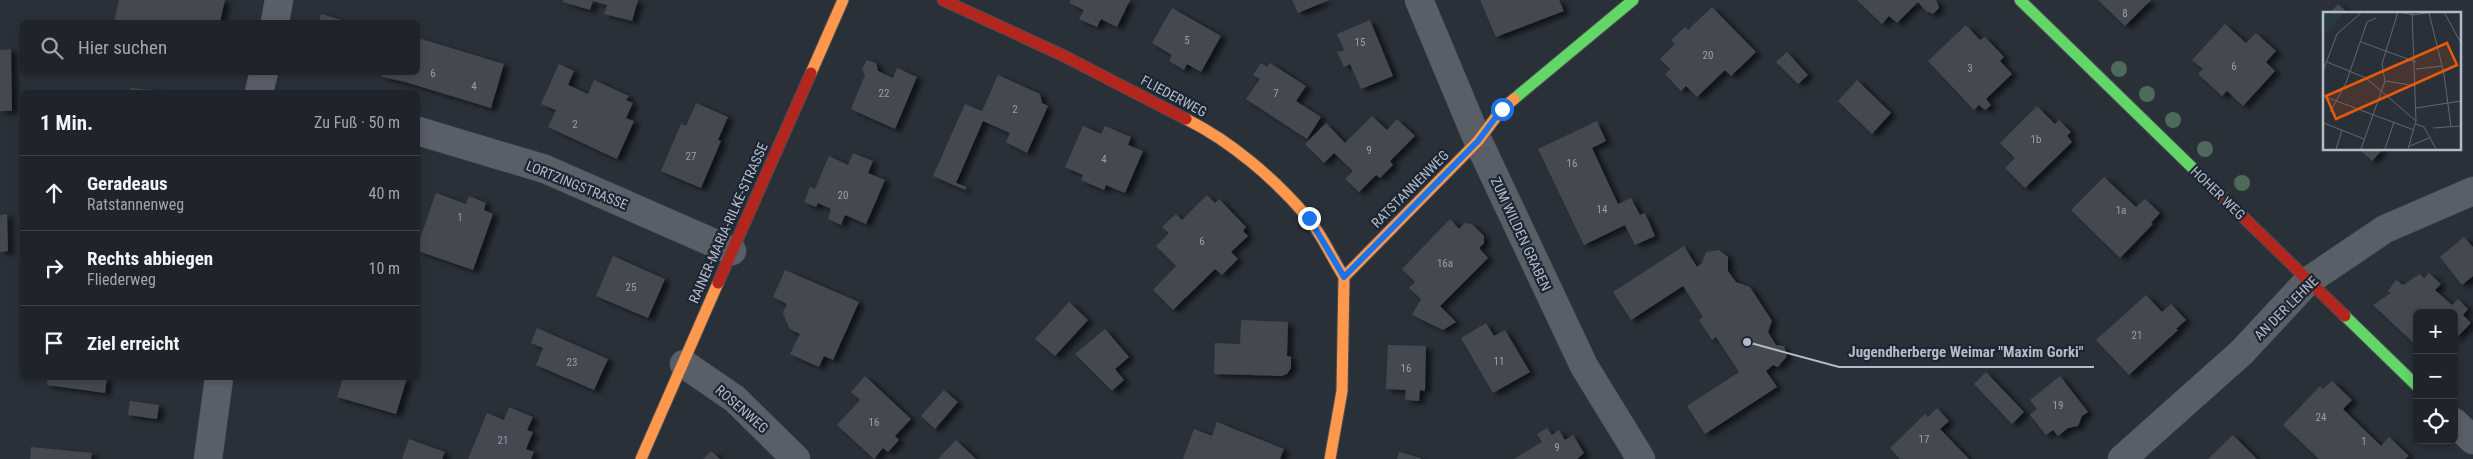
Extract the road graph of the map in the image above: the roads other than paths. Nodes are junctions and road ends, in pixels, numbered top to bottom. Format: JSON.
{"nodes":[{"id":1,"x":279,"y":0,"type":"edge"},
{"id":2,"x":843,"y":0,"type":"edge"},
{"id":3,"x":943,"y":0,"type":"edge"},
{"id":4,"x":1419,"y":0,"type":"edge"},
{"id":5,"x":1633,"y":0,"type":"edge"},
{"id":6,"x":2020,"y":0,"type":"edge"},
{"id":7,"x":274,"y":20,"type":"edge"},
{"id":8,"x":263,"y":75,"type":"edge"},
{"id":9,"x":260,"y":90,"type":"edge"},
{"id":10,"x":420,"y":132,"type":"edge"},
{"id":11,"x":1478,"y":141,"type":"junction"},
{"id":12,"x":2473,"y":191,"type":"edge"},
{"id":13,"x":732,"y":252,"type":"junction"},
{"id":14,"x":1344,"y":277,"type":"junction"},
{"id":15,"x":2308,"y":281,"type":"junction"},
{"id":16,"x":684,"y":364,"type":"junction"},
{"id":17,"x":220,"y":380,"type":"edge"},
{"id":18,"x":2413,"y":382,"type":"edge"},
{"id":19,"x":2458,"y":426,"type":"edge"},
{"id":20,"x":2473,"y":440,"type":"edge"},
{"id":21,"x":208,"y":459,"type":"edge"},
{"id":22,"x":641,"y":459,"type":"edge"},
{"id":23,"x":796,"y":459,"type":"edge"},
{"id":24,"x":1330,"y":459,"type":"edge"},
{"id":25,"x":1641,"y":459,"type":"edge"},
{"id":26,"x":2122,"y":459,"type":"edge"}],
"edges":[{"from":1,"to":7,"type":"street"},
{"from":2,"to":13,"type":"street","name":"RAINER-MARIA-RILKE-STRASSE"},
{"from":3,"to":14,"type":"street","name":"FLIEDERWEG"},
{"from":4,"to":11,"type":"street","name":"ZUM WILDEN GRABEN"},
{"from":5,"to":11,"type":"street","name":"RATSTANNENWEG"},
{"from":6,"to":15,"type":"street","name":"HOHER WEG"},
{"from":8,"to":9,"type":"street"},
{"from":10,"to":13,"type":"street","name":"LORTZINGSTRASSE"},
{"from":11,"to":14,"type":"street","name":"RATSTANNENWEG"},
{"from":11,"to":25,"type":"street","name":"ZUM WILDEN GRABEN"},
{"from":12,"to":15,"type":"street","name":"AN DER LEHNE"},
{"from":13,"to":16,"type":"street","name":"RAINER-MARIA-RILKE-STRASSE"},
{"from":14,"to":24,"type":"street"},
{"from":15,"to":18,"type":"street","name":"HOHER WEG"},
{"from":15,"to":26,"type":"street","name":"AN DER LEHNE"},
{"from":16,"to":22,"type":"street","name":"RAINER-MARIA-RILKE-STRASSE"},
{"from":16,"to":23,"type":"street","name":"ROSENWEG"},
{"from":17,"to":21,"type":"street"},
{"from":19,"to":20,"type":"street"}]}
